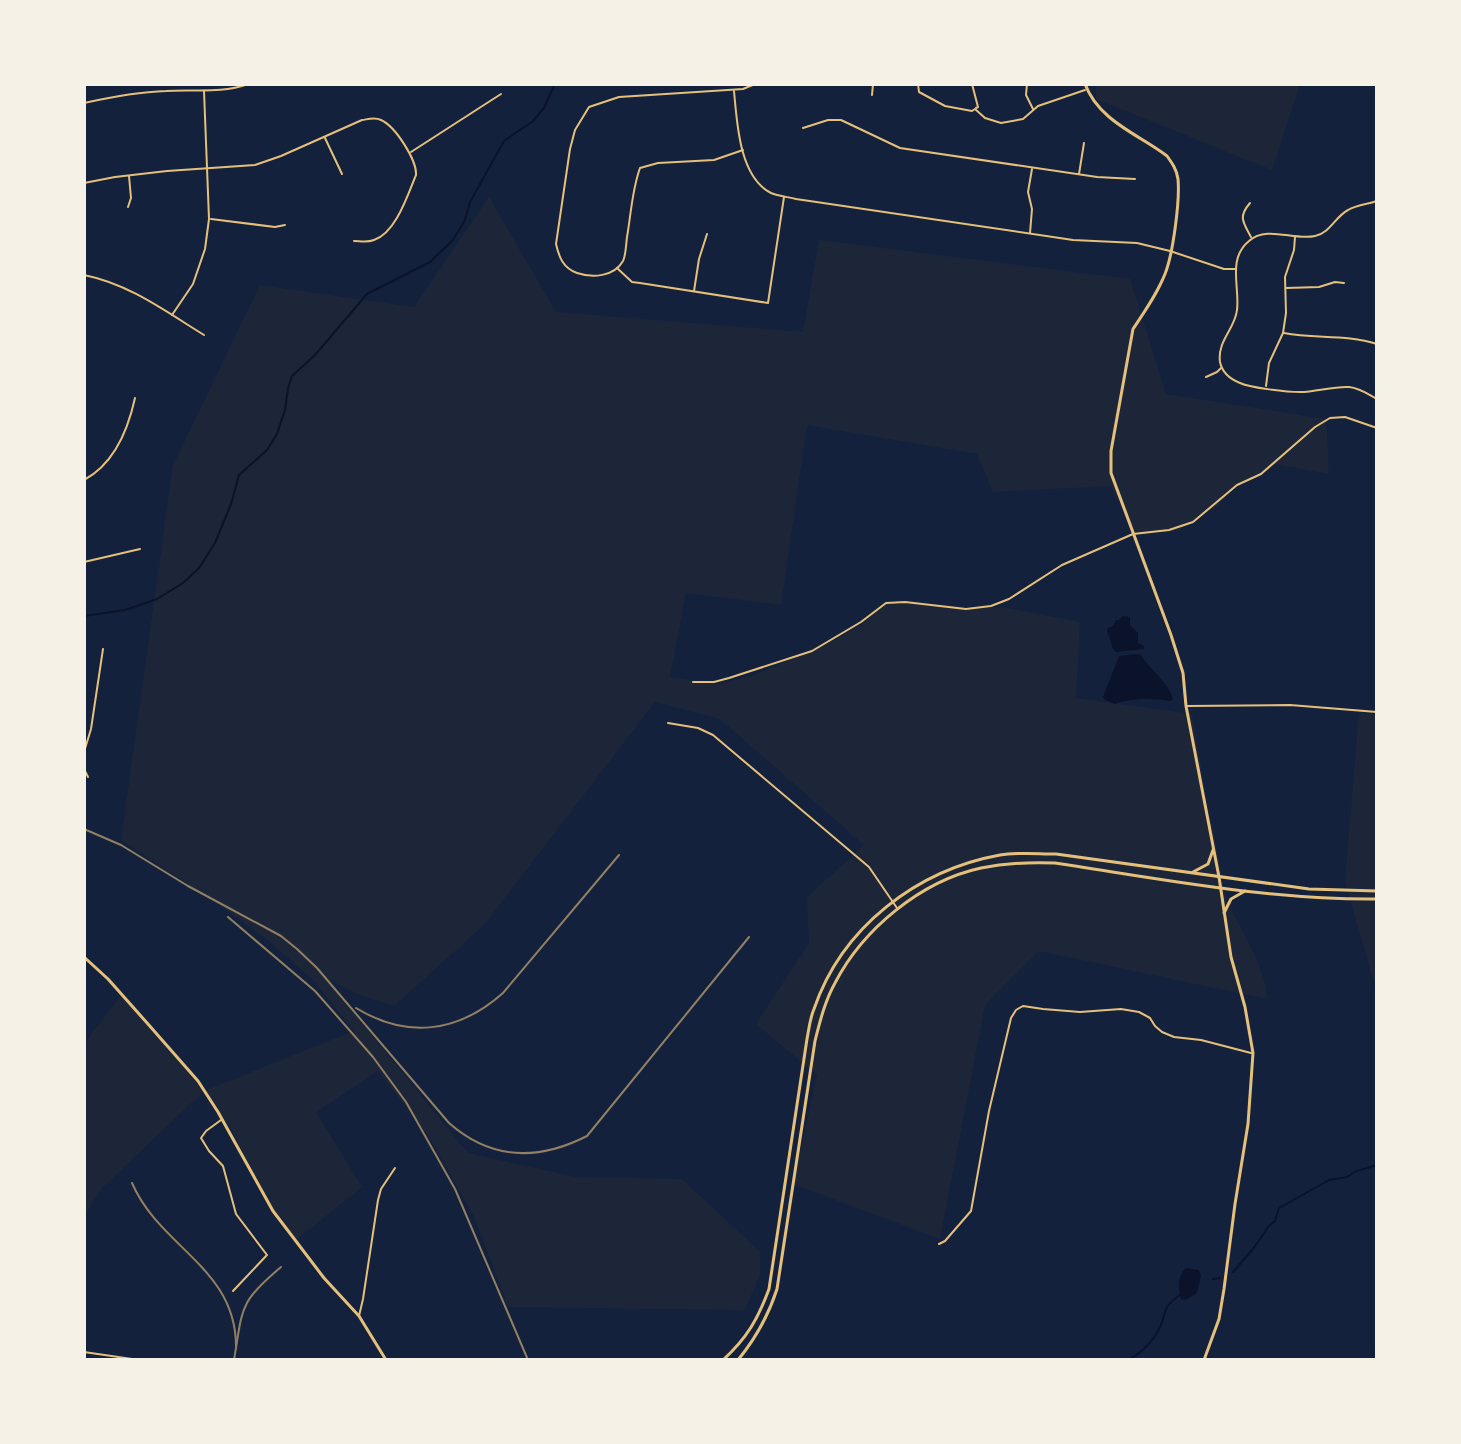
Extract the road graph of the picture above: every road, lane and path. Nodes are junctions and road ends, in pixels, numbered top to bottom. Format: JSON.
{"nodes":[{"id":1,"x":248,"y":84,"type":"edge"},
{"id":2,"x":755,"y":84,"type":"edge"},
{"id":3,"x":873,"y":84,"type":"edge"},
{"id":4,"x":918,"y":84,"type":"edge"},
{"id":5,"x":972,"y":84,"type":"edge"},
{"id":6,"x":1027,"y":84,"type":"edge"},
{"id":7,"x":1086,"y":87,"type":"edge"},
{"id":8,"x":734,"y":90,"type":"junction"},
{"id":9,"x":204,"y":91,"type":"junction"},
{"id":10,"x":501,"y":94,"type":"dead end"},
{"id":11,"x":872,"y":95,"type":"dead end"},
{"id":12,"x":84,"y":103,"type":"edge"},
{"id":13,"x":975,"y":109,"type":"junction"},
{"id":14,"x":1033,"y":110,"type":"junction"},
{"id":15,"x":803,"y":128,"type":"dead end"},
{"id":16,"x":325,"y":136,"type":"junction"},
{"id":17,"x":1084,"y":143,"type":"dead end"},
{"id":18,"x":743,"y":150,"type":"junction"},
{"id":19,"x":410,"y":153,"type":"junction"},
{"id":20,"x":1032,"y":168,"type":"junction"},
{"id":21,"x":206,"y":169,"type":"junction"},
{"id":22,"x":342,"y":174,"type":"dead end"},
{"id":23,"x":129,"y":175,"type":"junction"},
{"id":24,"x":1079,"y":175,"type":"junction"},
{"id":25,"x":1135,"y":179,"type":"dead end"},
{"id":26,"x":84,"y":183,"type":"edge"},
{"id":27,"x":785,"y":196,"type":"junction"},
{"id":28,"x":1377,"y":201,"type":"edge"},
{"id":29,"x":1250,"y":203,"type":"dead end"},
{"id":30,"x":128,"y":207,"type":"dead end"},
{"id":31,"x":209,"y":219,"type":"junction"},
{"id":32,"x":285,"y":225,"type":"dead end"},
{"id":33,"x":1030,"y":233,"type":"junction"},
{"id":34,"x":707,"y":234,"type":"dead end"},
{"id":35,"x":1295,"y":236,"type":"junction"},
{"id":36,"x":1252,"y":239,"type":"junction"},
{"id":37,"x":354,"y":241,"type":"dead end"},
{"id":38,"x":1170,"y":251,"type":"junction"},
{"id":39,"x":616,"y":268,"type":"junction"},
{"id":40,"x":1235,"y":269,"type":"junction"},
{"id":41,"x":84,"y":275,"type":"edge"},
{"id":42,"x":1344,"y":283,"type":"dead end"},
{"id":43,"x":1285,"y":288,"type":"junction"},
{"id":44,"x":694,"y":291,"type":"junction"},
{"id":45,"x":172,"y":315,"type":"junction"},
{"id":46,"x":1283,"y":333,"type":"junction"},
{"id":47,"x":204,"y":335,"type":"dead end"},
{"id":48,"x":1377,"y":344,"type":"edge"},
{"id":49,"x":1221,"y":368,"type":"junction"},
{"id":50,"x":1206,"y":377,"type":"dead end"},
{"id":51,"x":1265,"y":388,"type":"junction"},
{"id":52,"x":135,"y":398,"type":"dead end"},
{"id":53,"x":1377,"y":399,"type":"edge"},
{"id":54,"x":1377,"y":428,"type":"edge"},
{"id":55,"x":84,"y":480,"type":"edge"},
{"id":56,"x":1133,"y":534,"type":"junction"},
{"id":57,"x":140,"y":549,"type":"dead end"},
{"id":58,"x":84,"y":562,"type":"edge"},
{"id":59,"x":103,"y":649,"type":"dead end"},
{"id":60,"x":693,"y":682,"type":"dead end"},
{"id":61,"x":1186,"y":706,"type":"junction"},
{"id":62,"x":1377,"y":712,"type":"edge"},
{"id":63,"x":668,"y":723,"type":"dead end"},
{"id":64,"x":84,"y":752,"type":"edge"},
{"id":65,"x":84,"y":769,"type":"edge"},
{"id":66,"x":88,"y":777,"type":"dead end"},
{"id":67,"x":1213,"y":850,"type":"junction"},
{"id":68,"x":1191,"y":873,"type":"junction"},
{"id":69,"x":1219,"y":877,"type":"junction"},
{"id":70,"x":1220,"y":887,"type":"junction"},
{"id":71,"x":1247,"y":890,"type":"junction"},
{"id":72,"x":1377,"y":891,"type":"edge"},
{"id":73,"x":1377,"y":899,"type":"edge"},
{"id":74,"x":892,"y":902,"type":"junction"},
{"id":75,"x":898,"y":909,"type":"junction"},
{"id":76,"x":1224,"y":913,"type":"junction"},
{"id":77,"x":84,"y":957,"type":"edge"},
{"id":78,"x":1253,"y":1053,"type":"junction"},
{"id":79,"x":222,"y":1119,"type":"junction"},
{"id":80,"x":791,"y":1140,"type":"junction"},
{"id":81,"x":800,"y":1141,"type":"junction"},
{"id":82,"x":395,"y":1168,"type":"dead end"},
{"id":83,"x":939,"y":1244,"type":"dead end"},
{"id":84,"x":233,"y":1291,"type":"dead end"},
{"id":85,"x":359,"y":1316,"type":"junction"},
{"id":86,"x":84,"y":1352,"type":"edge"},
{"id":87,"x":139,"y":1360,"type":"edge"},
{"id":88,"x":386,"y":1360,"type":"edge"},
{"id":89,"x":723,"y":1360,"type":"edge"},
{"id":90,"x":738,"y":1360,"type":"edge"},
{"id":91,"x":1204,"y":1360,"type":"edge"}],
"edges":[{"from":1,"to":9,"type":"street"},
{"from":2,"to":8,"type":"street"},
{"from":3,"to":11,"type":"street"},
{"from":4,"to":13,"type":"street"},
{"from":5,"to":13,"type":"street"},
{"from":6,"to":14,"type":"street"},
{"from":7,"to":14,"type":"street"},
{"from":7,"to":38,"type":"main road"},
{"from":8,"to":18,"type":"street"},
{"from":8,"to":39,"type":"street"},
{"from":9,"to":12,"type":"street"},
{"from":9,"to":21,"type":"street"},
{"from":10,"to":19,"type":"street"},
{"from":13,"to":14,"type":"street"},
{"from":15,"to":20,"type":"street"},
{"from":16,"to":19,"type":"street"},
{"from":16,"to":21,"type":"street"},
{"from":16,"to":22,"type":"street"},
{"from":17,"to":24,"type":"street"},
{"from":18,"to":27,"type":"street"},
{"from":18,"to":39,"type":"street"},
{"from":19,"to":37,"type":"street"},
{"from":20,"to":24,"type":"street"},
{"from":20,"to":33,"type":"street"},
{"from":21,"to":23,"type":"street"},
{"from":21,"to":31,"type":"street"},
{"from":23,"to":26,"type":"street"},
{"from":23,"to":30,"type":"street"},
{"from":24,"to":25,"type":"street"},
{"from":27,"to":33,"type":"street"},
{"from":27,"to":44,"type":"street"},
{"from":28,"to":35,"type":"street"},
{"from":29,"to":36,"type":"street"},
{"from":31,"to":32,"type":"street"},
{"from":31,"to":45,"type":"street"},
{"from":33,"to":38,"type":"street"},
{"from":34,"to":44,"type":"street"},
{"from":35,"to":36,"type":"street"},
{"from":35,"to":43,"type":"street"},
{"from":36,"to":40,"type":"street"},
{"from":38,"to":40,"type":"street"},
{"from":38,"to":56,"type":"main road"},
{"from":39,"to":44,"type":"street"},
{"from":40,"to":49,"type":"street"},
{"from":41,"to":45,"type":"street"},
{"from":42,"to":43,"type":"street"},
{"from":43,"to":46,"type":"street"},
{"from":45,"to":47,"type":"street"},
{"from":46,"to":48,"type":"street"},
{"from":46,"to":51,"type":"street"},
{"from":49,"to":50,"type":"street"},
{"from":49,"to":51,"type":"street"},
{"from":51,"to":53,"type":"street"},
{"from":52,"to":55,"type":"street"},
{"from":54,"to":56,"type":"street"},
{"from":56,"to":60,"type":"street"},
{"from":56,"to":61,"type":"main road"},
{"from":57,"to":58,"type":"street"},
{"from":59,"to":64,"type":"street"},
{"from":61,"to":62,"type":"street"},
{"from":61,"to":67,"type":"main road"},
{"from":63,"to":74,"type":"street"},
{"from":65,"to":66,"type":"street"},
{"from":67,"to":68,"type":"main road"},
{"from":67,"to":69,"type":"main road"},
{"from":68,"to":69,"type":"main road"},
{"from":68,"to":74,"type":"main road"},
{"from":69,"to":70,"type":"main road"},
{"from":69,"to":72,"type":"main road"},
{"from":70,"to":71,"type":"main road"},
{"from":70,"to":75,"type":"main road"},
{"from":70,"to":76,"type":"main road"},
{"from":71,"to":73,"type":"main road"},
{"from":71,"to":76,"type":"main road"},
{"from":74,"to":75,"type":"street"},
{"from":74,"to":80,"type":"main road"},
{"from":75,"to":81,"type":"main road"},
{"from":76,"to":78,"type":"main road"},
{"from":77,"to":79,"type":"main road"},
{"from":78,"to":83,"type":"street"},
{"from":78,"to":91,"type":"main road"},
{"from":79,"to":84,"type":"street"},
{"from":79,"to":85,"type":"main road"},
{"from":80,"to":81,"type":"main road"},
{"from":80,"to":89,"type":"main road"},
{"from":81,"to":90,"type":"main road"},
{"from":82,"to":85,"type":"street"},
{"from":85,"to":88,"type":"main road"},
{"from":86,"to":87,"type":"street"}]}
